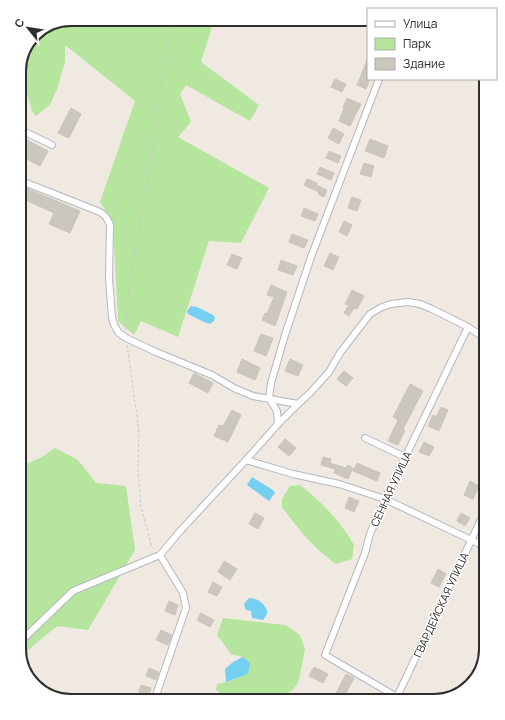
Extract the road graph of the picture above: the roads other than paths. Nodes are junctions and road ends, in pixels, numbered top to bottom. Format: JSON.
{"nodes":[{"id":1,"x":379,"y":80,"type":"edge"},
{"id":2,"x":26,"y":132,"type":"edge"},
{"id":3,"x":52,"y":145,"type":"dead end"},
{"id":4,"x":26,"y":183,"type":"edge"},
{"id":5,"x":468,"y":327,"type":"junction"},
{"id":6,"x":479,"y":334,"type":"edge"},
{"id":7,"x":269,"y":398,"type":"junction"},
{"id":8,"x":298,"y":404,"type":"junction"},
{"id":9,"x":278,"y":424,"type":"junction"},
{"id":10,"x":365,"y":438,"type":"dead end"},
{"id":11,"x":405,"y":457,"type":"junction"},
{"id":12,"x":246,"y":460,"type":"junction"},
{"id":13,"x":385,"y":499,"type":"junction"},
{"id":14,"x":479,"y":524,"type":"edge"},
{"id":15,"x":472,"y":540,"type":"junction"},
{"id":16,"x":479,"y":544,"type":"edge"},
{"id":17,"x":160,"y":555,"type":"junction"},
{"id":18,"x":26,"y":636,"type":"edge"},
{"id":19,"x":156,"y":694,"type":"edge"},
{"id":20,"x":388,"y":694,"type":"edge"},
{"id":21,"x":398,"y":694,"type":"edge"}],
"edges":[{"from":1,"to":7,"type":"street"},
{"from":2,"to":3,"type":"street"},
{"from":4,"to":7,"type":"street"},
{"from":5,"to":6,"type":"street"},
{"from":5,"to":8,"type":"street"},
{"from":5,"to":11,"type":"street","name":"СЕННАЯ УЛИЦА"},
{"from":7,"to":8,"type":"street"},
{"from":7,"to":9,"type":"street"},
{"from":8,"to":9,"type":"street"},
{"from":9,"to":12,"type":"street"},
{"from":10,"to":11,"type":"street"},
{"from":11,"to":13,"type":"street","name":"СЕННАЯ УЛИЦА"},
{"from":12,"to":13,"type":"street"},
{"from":12,"to":17,"type":"street"},
{"from":13,"to":15,"type":"street"},
{"from":13,"to":20,"type":"street","name":"СЕННАЯ УЛИЦА"},
{"from":14,"to":15,"type":"street","name":"ГВАРДЕЙСКАЯ УЛИЦА"},
{"from":15,"to":16,"type":"street"},
{"from":15,"to":21,"type":"street","name":"ГВАРДЕЙСКАЯ УЛИЦА"},
{"from":17,"to":18,"type":"street"},
{"from":17,"to":19,"type":"street"}]}
